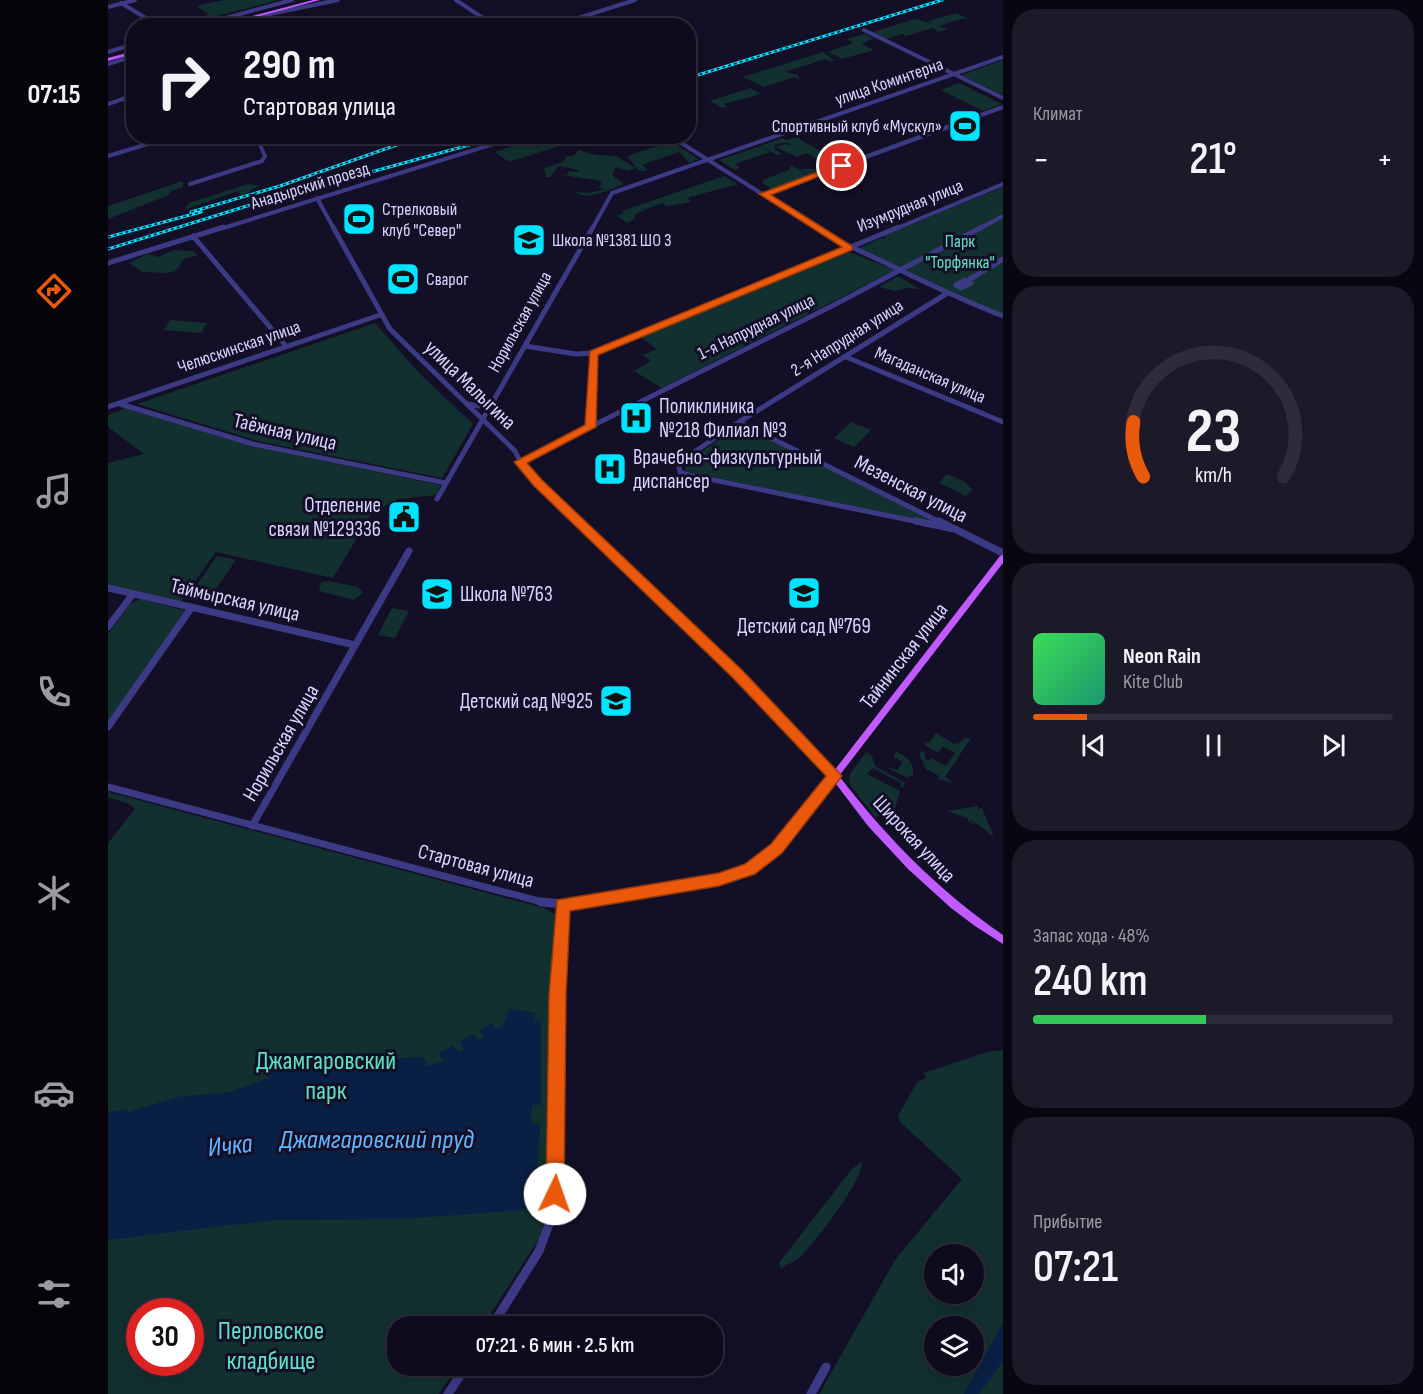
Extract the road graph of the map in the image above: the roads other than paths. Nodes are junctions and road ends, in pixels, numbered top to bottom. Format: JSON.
{"nodes":[{"id":1,"x":135,"y":0,"type":"edge"},
{"id":2,"x":292,"y":0,"type":"edge"},
{"id":3,"x":304,"y":0,"type":"edge"},
{"id":4,"x":318,"y":0,"type":"edge"},
{"id":5,"x":338,"y":0,"type":"edge"},
{"id":6,"x":456,"y":0,"type":"edge"},
{"id":7,"x":635,"y":0,"type":"edge"},
{"id":8,"x":121,"y":3,"type":"junction"},
{"id":9,"x":108,"y":7,"type":"edge"},
{"id":10,"x":268,"y":10,"type":"junction"},
{"id":11,"x":146,"y":18,"type":"edge"},
{"id":12,"x":226,"y":18,"type":"edge"},
{"id":13,"x":237,"y":18,"type":"edge"},
{"id":14,"x":242,"y":18,"type":"edge"},
{"id":15,"x":259,"y":18,"type":"edge"},
{"id":16,"x":483,"y":18,"type":"edge"},
{"id":17,"x":578,"y":18,"type":"edge"},
{"id":18,"x":864,"y":30,"type":"dead end"},
{"id":19,"x":126,"y":52,"type":"edge"},
{"id":20,"x":1003,"y":57,"type":"edge"},
{"id":21,"x":108,"y":58,"type":"edge"},
{"id":22,"x":955,"y":74,"type":"junction"},
{"id":23,"x":126,"y":98,"type":"edge"},
{"id":24,"x":1003,"y":98,"type":"edge"},
{"id":25,"x":108,"y":104,"type":"edge"},
{"id":26,"x":1003,"y":107,"type":"edge"},
{"id":27,"x":148,"y":144,"type":"edge"},
{"id":28,"x":259,"y":144,"type":"edge"},
{"id":29,"x":493,"y":144,"type":"edge"},
{"id":30,"x":683,"y":144,"type":"edge"},
{"id":31,"x":108,"y":156,"type":"edge"},
{"id":32,"x":706,"y":159,"type":"junction"},
{"id":33,"x":190,"y":184,"type":"dead end"},
{"id":34,"x":1003,"y":184,"type":"edge"},
{"id":35,"x":614,"y":192,"type":"joint"},
{"id":36,"x":764,"y":194,"type":"junction"},
{"id":37,"x":317,"y":198,"type":"junction"},
{"id":38,"x":1003,"y":216,"type":"edge"},
{"id":39,"x":193,"y":236,"type":"junction"},
{"id":40,"x":849,"y":248,"type":"junction"},
{"id":41,"x":1003,"y":260,"type":"edge"},
{"id":42,"x":108,"y":263,"type":"edge"},
{"id":43,"x":901,"y":270,"type":"junction"},
{"id":44,"x":946,"y":294,"type":"junction"},
{"id":45,"x":380,"y":315,"type":"junction"},
{"id":46,"x":1003,"y":316,"type":"edge"},
{"id":47,"x":286,"y":346,"type":"junction"},
{"id":48,"x":525,"y":346,"type":"junction"},
{"id":49,"x":593,"y":353,"type":"junction"},
{"id":50,"x":846,"y":357,"type":"junction"},
{"id":51,"x":492,"y":402,"type":"junction"},
{"id":52,"x":465,"y":403,"type":"junction"},
{"id":53,"x":120,"y":404,"type":"junction"},
{"id":54,"x":108,"y":407,"type":"edge"},
{"id":55,"x":1003,"y":414,"type":"edge"},
{"id":56,"x":482,"y":420,"type":"junction"},
{"id":57,"x":1000,"y":421,"type":"edge"},
{"id":58,"x":739,"y":422,"type":"junction"},
{"id":59,"x":591,"y":427,"type":"junction"},
{"id":60,"x":520,"y":462,"type":"junction"},
{"id":61,"x":446,"y":483,"type":"junction"},
{"id":62,"x":437,"y":499,"type":"dead end"},
{"id":63,"x":954,"y":529,"type":"junction"},
{"id":64,"x":409,"y":551,"type":"dead end"},
{"id":65,"x":1003,"y":553,"type":"edge"},
{"id":66,"x":1003,"y":558,"type":"edge"},
{"id":67,"x":108,"y":588,"type":"edge"},
{"id":68,"x":133,"y":594,"type":"junction"},
{"id":69,"x":192,"y":607,"type":"junction"},
{"id":70,"x":108,"y":627,"type":"edge"},
{"id":71,"x":355,"y":645,"type":"junction"},
{"id":72,"x":108,"y":727,"type":"edge"},
{"id":73,"x":834,"y":776,"type":"junction"},
{"id":74,"x":108,"y":788,"type":"edge"},
{"id":75,"x":252,"y":826,"type":"junction"},
{"id":76,"x":563,"y":904,"type":"junction"},
{"id":77,"x":1003,"y":940,"type":"edge"},
{"id":78,"x":498,"y":1316,"type":"edge"},
{"id":79,"x":826,"y":1367,"type":"dead end"},
{"id":80,"x":461,"y":1376,"type":"edge"},
{"id":81,"x":452,"y":1391,"type":"edge"},
{"id":82,"x":811,"y":1394,"type":"edge"}],
"edges":[{"from":1,"to":8,"type":"street"},
{"from":2,"to":12,"type":"street"},
{"from":3,"to":10,"type":"main road"},
{"from":4,"to":10,"type":"main road"},
{"from":5,"to":15,"type":"street"},
{"from":6,"to":16,"type":"street"},
{"from":7,"to":17,"type":"street"},
{"from":8,"to":9,"type":"street"},
{"from":8,"to":11,"type":"street"},
{"from":10,"to":13,"type":"main road"},
{"from":10,"to":14,"type":"main road"},
{"from":18,"to":22,"type":"street"},
{"from":19,"to":21,"type":"main road"},
{"from":20,"to":22,"type":"street","name":"улица Коминтерна"},
{"from":22,"to":24,"type":"street"},
{"from":22,"to":32,"type":"street","name":"улица Коминтерна"},
{"from":23,"to":25,"type":"street"},
{"from":26,"to":36,"type":"street"},
{"from":27,"to":31,"type":"street"},
{"from":28,"to":33,"type":"street"},
{"from":29,"to":37,"type":"street","name":"Анадырский проезд"},
{"from":30,"to":32,"type":"street"},
{"from":32,"to":35,"type":"street","name":"улица Коминтерна"},
{"from":32,"to":36,"type":"street"},
{"from":34,"to":40,"type":"street","name":"Изумрудная улица"},
{"from":35,"to":48,"type":"street","name":"Норильская улица"},
{"from":36,"to":40,"type":"street"},
{"from":37,"to":39,"type":"street","name":"Анадырский проезд"},
{"from":37,"to":45,"type":"street","name":"улица Малыгина"},
{"from":38,"to":43,"type":"street","name":"1-я Напрудная улица"},
{"from":39,"to":42,"type":"street","name":"Анадырский проезд"},
{"from":39,"to":47,"type":"street"},
{"from":40,"to":43,"type":"street"},
{"from":40,"to":49,"type":"street","name":"Изумрудная улица"},
{"from":41,"to":44,"type":"street","name":"2-я Напрудная улица"},
{"from":43,"to":44,"type":"street"},
{"from":43,"to":59,"type":"street","name":"1-я Напрудная улица"},
{"from":44,"to":46,"type":"street"},
{"from":44,"to":50,"type":"street","name":"2-я Напрудная улица"},
{"from":45,"to":47,"type":"street","name":"Челюскинская улица"},
{"from":45,"to":52,"type":"street","name":"улица Малыгина"},
{"from":47,"to":53,"type":"street","name":"Челюскинская улица"},
{"from":48,"to":49,"type":"street","name":"Изумрудная улица"},
{"from":48,"to":51,"type":"street","name":"Норильская улица"},
{"from":49,"to":59,"type":"street"},
{"from":50,"to":57,"type":"street","name":"Магаданская улица"},
{"from":50,"to":58,"type":"street","name":"2-я Напрудная улица"},
{"from":51,"to":52,"type":"street"},
{"from":51,"to":56,"type":"street","name":"Норильская улица"},
{"from":52,"to":56,"type":"street","name":"улица Малыгина"},
{"from":53,"to":54,"type":"street","name":"Челюскинская улица"},
{"from":53,"to":61,"type":"street","name":"Таёжная улица"},
{"from":55,"to":57,"type":"street"},
{"from":56,"to":60,"type":"street","name":"улица Малыгина"},
{"from":56,"to":61,"type":"street","name":"Норильская улица"},
{"from":58,"to":63,"type":"street","name":"Мезенская улица"},
{"from":58,"to":63,"type":"street","name":"2-я Напрудная улица"},
{"from":59,"to":60,"type":"street","name":"1-я Напрудная улица"},
{"from":60,"to":73,"type":"street","name":"улица Малыгина"},
{"from":61,"to":62,"type":"street","name":"Норильская улица"},
{"from":63,"to":65,"type":"street","name":"Мезенская улица"},
{"from":64,"to":71,"type":"street","name":"Норильская улица"},
{"from":66,"to":73,"type":"main road","name":"Тайнинская улица"},
{"from":67,"to":68,"type":"street","name":"Таймырская улица"},
{"from":68,"to":69,"type":"street","name":"Таймырская улица"},
{"from":68,"to":70,"type":"street"},
{"from":69,"to":71,"type":"street","name":"Таймырская улица"},
{"from":69,"to":72,"type":"street"},
{"from":71,"to":75,"type":"street","name":"Норильская улица"},
{"from":73,"to":76,"type":"street","name":"Стартовая улица"},
{"from":73,"to":77,"type":"main road","name":"Широкая улица"},
{"from":74,"to":75,"type":"street","name":"Стартовая улица"},
{"from":75,"to":76,"type":"street","name":"Стартовая улица"},
{"from":76,"to":78,"type":"street"},
{"from":79,"to":82,"type":"street"},
{"from":80,"to":81,"type":"street"}]}
